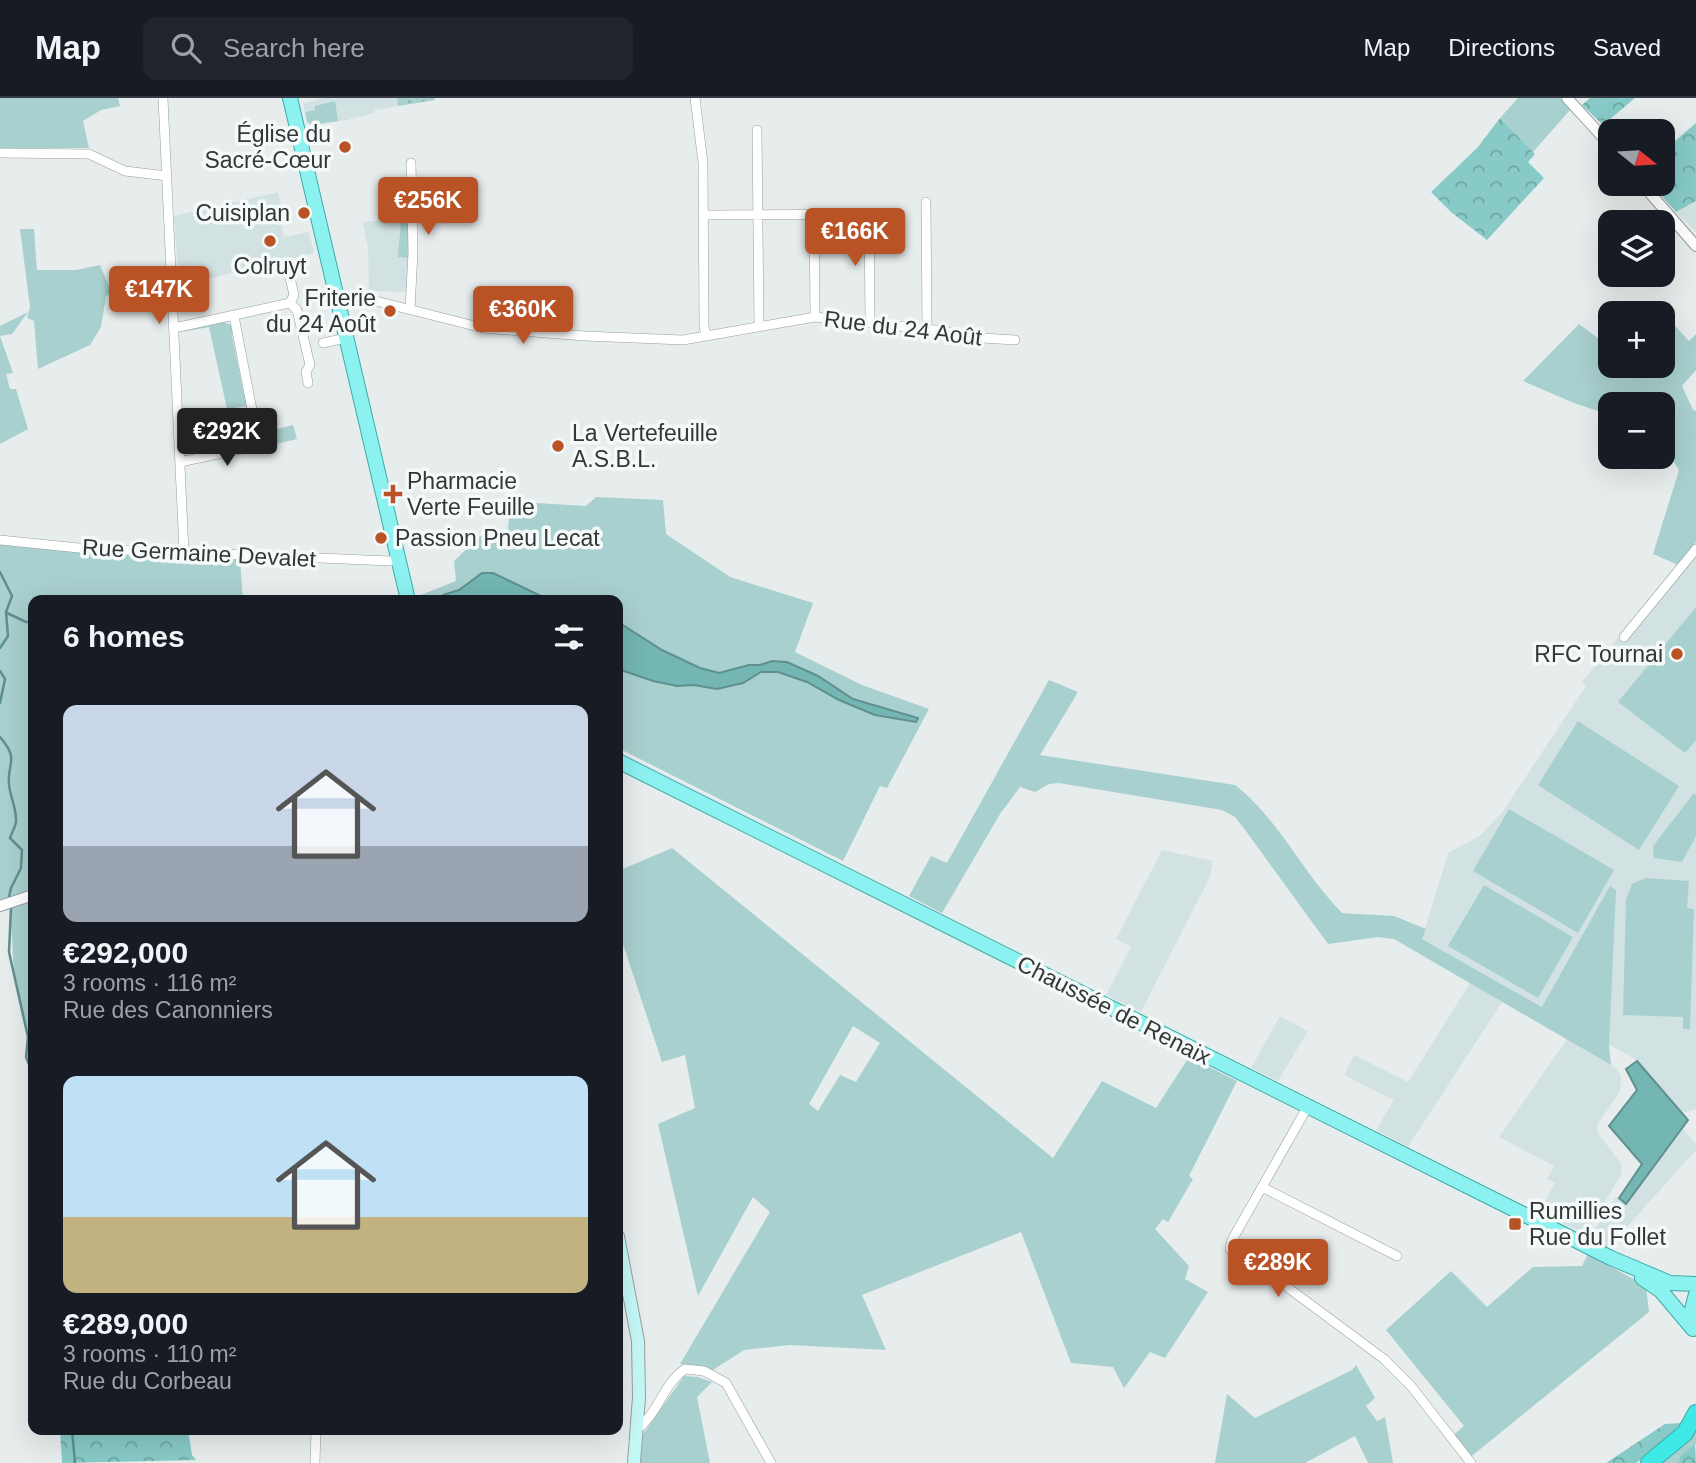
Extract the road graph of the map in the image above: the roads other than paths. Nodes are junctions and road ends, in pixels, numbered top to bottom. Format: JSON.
{"nodes":[{"id":1,"x":163,"y":98,"type":"edge"},
{"id":2,"x":290,"y":98,"type":"edge"},
{"id":3,"x":695,"y":98,"type":"edge"},
{"id":4,"x":1567,"y":98,"type":"edge"},
{"id":5,"x":757,"y":130,"type":"dead end"},
{"id":6,"x":1598,"y":131,"type":"edge"},
{"id":7,"x":0,"y":153,"type":"edge"},
{"id":8,"x":411,"y":163,"type":"dead end"},
{"id":9,"x":167,"y":176,"type":"junction"},
{"id":10,"x":1652,"y":196,"type":"edge"},
{"id":11,"x":926,"y":202,"type":"dead end"},
{"id":12,"x":757,"y":214,"type":"junction"},
{"id":13,"x":814,"y":214,"type":"junction"},
{"id":14,"x":703,"y":215,"type":"junction"},
{"id":15,"x":1696,"y":246,"type":"edge"},
{"id":16,"x":287,"y":265,"type":"dead end"},
{"id":17,"x":336,"y":297,"type":"junction"},
{"id":18,"x":290,"y":303,"type":"junction"},
{"id":19,"x":410,"y":309,"type":"junction"},
{"id":20,"x":234,"y":316,"type":"junction"},
{"id":21,"x":815,"y":317,"type":"junction"},
{"id":22,"x":870,"y":321,"type":"junction"},
{"id":23,"x":759,"y":327,"type":"junction"},
{"id":24,"x":174,"y":328,"type":"junction"},
{"id":25,"x":927,"y":329,"type":"junction"},
{"id":26,"x":707,"y":336,"type":"junction"},
{"id":27,"x":346,"y":338,"type":"junction"},
{"id":28,"x":1015,"y":340,"type":"dead end"},
{"id":29,"x":323,"y":343,"type":"dead end"},
{"id":30,"x":308,"y":383,"type":"dead end"},
{"id":31,"x":270,"y":443,"type":"dead end"},
{"id":32,"x":259,"y":446,"type":"junction"},
{"id":33,"x":180,"y":462,"type":"junction"},
{"id":34,"x":0,"y":540,"type":"edge"},
{"id":35,"x":1696,"y":549,"type":"edge"},
{"id":36,"x":184,"y":552,"type":"junction"},
{"id":37,"x":397,"y":560,"type":"junction"},
{"id":38,"x":1693,"y":560,"type":"edge"},
{"id":39,"x":405,"y":595,"type":"edge"},
{"id":40,"x":1624,"y":637,"type":"dead end"},
{"id":41,"x":623,"y":764,"type":"edge"},
{"id":42,"x":28,"y":897,"type":"edge"},
{"id":43,"x":0,"y":906,"type":"edge"},
{"id":44,"x":1308,"y":1106,"type":"junction"},
{"id":45,"x":1262,"y":1187,"type":"junction"},
{"id":46,"x":1397,"y":1256,"type":"dead end"},
{"id":47,"x":1611,"y":1258,"type":"junction"},
{"id":48,"x":623,"y":1262,"type":"edge"},
{"id":49,"x":1696,"y":1284,"type":"edge"},
{"id":50,"x":1696,"y":1294,"type":"edge"},
{"id":51,"x":1694,"y":1333,"type":"edge"},
{"id":52,"x":1696,"y":1413,"type":"edge"},
{"id":53,"x":636,"y":1430,"type":"junction"},
{"id":54,"x":316,"y":1435,"type":"edge"},
{"id":55,"x":316,"y":1463,"type":"edge"},
{"id":56,"x":634,"y":1463,"type":"edge"},
{"id":57,"x":771,"y":1463,"type":"edge"},
{"id":58,"x":1471,"y":1463,"type":"edge"},
{"id":59,"x":1649,"y":1463,"type":"edge"}],
"edges":[{"from":1,"to":9,"type":"street"},
{"from":2,"to":17,"type":"main road"},
{"from":3,"to":14,"type":"street"},
{"from":4,"to":6,"type":"street"},
{"from":5,"to":12,"type":"street"},
{"from":7,"to":9,"type":"street"},
{"from":8,"to":19,"type":"street"},
{"from":9,"to":24,"type":"street"},
{"from":10,"to":15,"type":"street"},
{"from":11,"to":25,"type":"street"},
{"from":12,"to":13,"type":"street"},
{"from":12,"to":14,"type":"street"},
{"from":12,"to":23,"type":"street"},
{"from":13,"to":21,"type":"street"},
{"from":13,"to":22,"type":"street"},
{"from":14,"to":26,"type":"street"},
{"from":16,"to":18,"type":"street"},
{"from":17,"to":19,"type":"street","name":"Rue du 24 Août"},
{"from":17,"to":27,"type":"main road"},
{"from":18,"to":20,"type":"street"},
{"from":18,"to":30,"type":"street"},
{"from":19,"to":26,"type":"street","name":"Rue du 24 Août"},
{"from":20,"to":24,"type":"street"},
{"from":20,"to":32,"type":"street"},
{"from":21,"to":22,"type":"street","name":"Rue du 24 Août"},
{"from":21,"to":23,"type":"street","name":"Rue du 24 Août"},
{"from":22,"to":25,"type":"street","name":"Rue du 24 Août"},
{"from":23,"to":26,"type":"street","name":"Rue du 24 Août"},
{"from":24,"to":33,"type":"street"},
{"from":25,"to":28,"type":"street","name":"Rue du 24 Août"},
{"from":27,"to":29,"type":"street"},
{"from":27,"to":37,"type":"main road"},
{"from":31,"to":32,"type":"street"},
{"from":32,"to":33,"type":"street"},
{"from":33,"to":36,"type":"street"},
{"from":34,"to":36,"type":"street","name":"Rue Germaine Devalet"},
{"from":35,"to":38,"type":"street"},
{"from":36,"to":37,"type":"street","name":"Rue Germaine Devalet"},
{"from":37,"to":39,"type":"main road"},
{"from":38,"to":40,"type":"street"},
{"from":41,"to":44,"type":"main road","name":"Chaussée de Renaix"},
{"from":42,"to":43,"type":"street"},
{"from":44,"to":45,"type":"street"},
{"from":44,"to":47,"type":"main road","name":"Chaussée de Renaix"},
{"from":45,"to":46,"type":"street"},
{"from":45,"to":58,"type":"street"},
{"from":47,"to":49,"type":"main road","name":"Chaussée de Renaix"},
{"from":47,"to":51,"type":"main road","name":"Chaussée de Renaix"},
{"from":48,"to":53,"type":"main road"},
{"from":50,"to":51,"type":"main road"},
{"from":52,"to":59,"type":"highway"},
{"from":53,"to":56,"type":"main road"},
{"from":53,"to":57,"type":"street"},
{"from":54,"to":55,"type":"street"}]}
